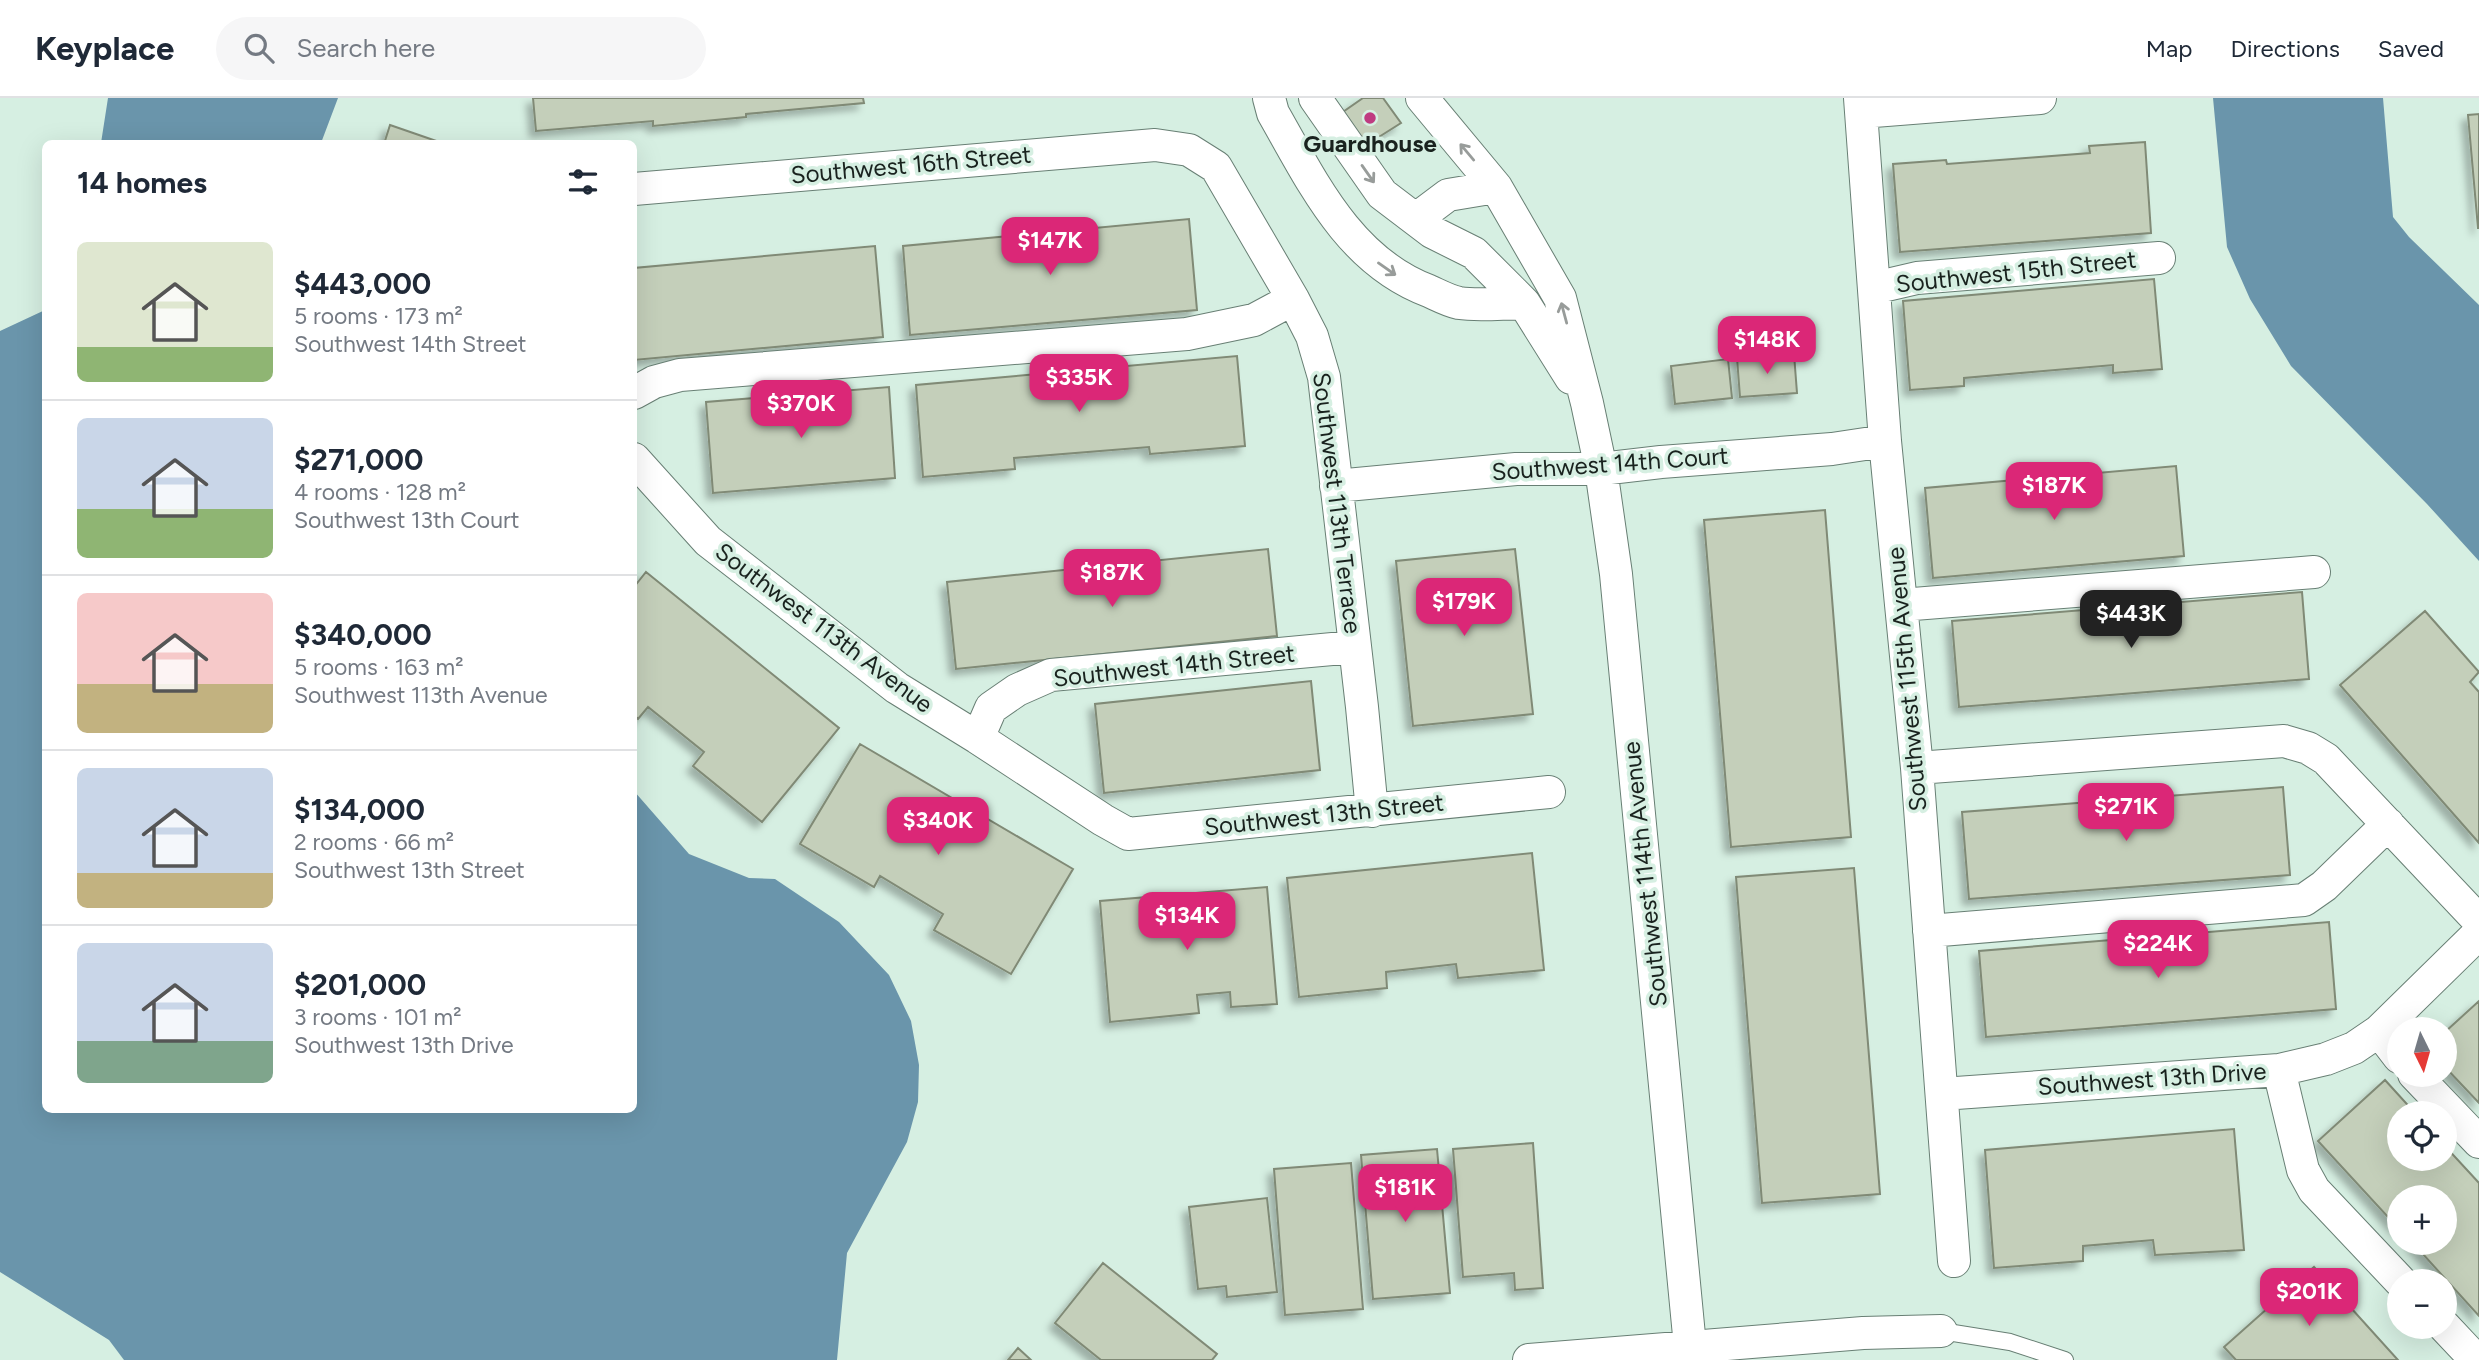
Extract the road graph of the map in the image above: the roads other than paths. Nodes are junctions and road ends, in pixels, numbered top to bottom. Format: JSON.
{"nodes":[{"id":1,"x":1269,"y":98,"type":"edge"},
{"id":2,"x":1315,"y":98,"type":"edge"},
{"id":3,"x":1422,"y":98,"type":"edge"},
{"id":4,"x":2040,"y":98,"type":"edge"},
{"id":5,"x":1860,"y":105,"type":"edge"},
{"id":6,"x":1189,"y":150,"type":"joint"},
{"id":7,"x":1496,"y":187,"type":"junction"},
{"id":8,"x":637,"y":189,"type":"edge"},
{"id":9,"x":1416,"y":219,"type":"junction"},
{"id":10,"x":2159,"y":258,"type":"dead end"},
{"id":11,"x":1874,"y":288,"type":"junction"},
{"id":12,"x":1293,"y":299,"type":"junction"},
{"id":13,"x":1524,"y":303,"type":"junction"},
{"id":14,"x":637,"y":391,"type":"edge"},
{"id":15,"x":1587,"y":402,"type":"junction"},
{"id":16,"x":1885,"y":441,"type":"junction"},
{"id":17,"x":637,"y":462,"type":"edge"},
{"id":18,"x":1601,"y":469,"type":"junction"},
{"id":19,"x":1336,"y":486,"type":"junction"},
{"id":20,"x":2314,"y":572,"type":"dead end"},
{"id":21,"x":1901,"y":606,"type":"junction"},
{"id":22,"x":1354,"y":647,"type":"junction"},
{"id":23,"x":978,"y":738,"type":"junction"},
{"id":24,"x":1917,"y":768,"type":"junction"},
{"id":25,"x":1549,"y":792,"type":"dead end"},
{"id":26,"x":1372,"y":811,"type":"junction"},
{"id":27,"x":1103,"y":820,"type":"joint"},
{"id":28,"x":2389,"y":824,"type":"junction"},
{"id":29,"x":2479,"y":921,"type":"edge"},
{"id":30,"x":1928,"y":931,"type":"junction"},
{"id":31,"x":2479,"y":933,"type":"edge"},
{"id":32,"x":2379,"y":1031,"type":"junction"},
{"id":33,"x":2387,"y":1041,"type":"edge"},
{"id":34,"x":2279,"y":1070,"type":"junction"},
{"id":35,"x":2426,"y":1087,"type":"edge"},
{"id":36,"x":1942,"y":1094,"type":"junction"},
{"id":37,"x":2479,"y":1142,"type":"edge"},
{"id":38,"x":1954,"y":1261,"type":"dead end"},
{"id":39,"x":2389,"y":1269,"type":"edge"},
{"id":40,"x":1941,"y":1331,"type":"joint"},
{"id":41,"x":2456,"y":1339,"type":"edge"},
{"id":42,"x":1690,"y":1346,"type":"junction"},
{"id":43,"x":1529,"y":1360,"type":"edge"},
{"id":44,"x":2065,"y":1360,"type":"edge"},
{"id":45,"x":2476,"y":1360,"type":"edge"}],
"edges":[{"from":1,"to":13,"type":"street","one_way":true},
{"from":2,"to":9,"type":"street","one_way":true},
{"from":7,"to":3,"type":"street","name":"Southwest 114th Avenue","one_way":true},
{"from":4,"to":5,"type":"street"},
{"from":5,"to":11,"type":"street","name":"Southwest 115th Avenue"},
{"from":6,"to":8,"type":"street","name":"Southwest 16th Street"},
{"from":6,"to":12,"type":"street","name":"Southwest 113th Terrace"},
{"from":7,"to":9,"type":"street"},
{"from":15,"to":7,"type":"street","name":"Southwest 114th Avenue","one_way":true},
{"from":9,"to":13,"type":"street"},
{"from":10,"to":11,"type":"street","name":"Southwest 15th Street"},
{"from":11,"to":16,"type":"street","name":"Southwest 115th Avenue"},
{"from":12,"to":14,"type":"street"},
{"from":12,"to":19,"type":"street","name":"Southwest 113th Terrace"},
{"from":13,"to":15,"type":"street"},
{"from":15,"to":18,"type":"street","name":"Southwest 114th Avenue"},
{"from":16,"to":18,"type":"street","name":"Southwest 14th Court"},
{"from":16,"to":21,"type":"street","name":"Southwest 115th Avenue"},
{"from":17,"to":23,"type":"street","name":"Southwest 113th Avenue"},
{"from":18,"to":19,"type":"street","name":"Southwest 14th Court"},
{"from":18,"to":42,"type":"street","name":"Southwest 114th Avenue"},
{"from":19,"to":22,"type":"street","name":"Southwest 113th Terrace"},
{"from":20,"to":21,"type":"street"},
{"from":21,"to":24,"type":"street","name":"Southwest 115th Avenue"},
{"from":22,"to":23,"type":"street","name":"Southwest 14th Street"},
{"from":22,"to":26,"type":"street","name":"Southwest 113th Terrace"},
{"from":23,"to":27,"type":"street","name":"Southwest 113th Avenue"},
{"from":24,"to":28,"type":"street"},
{"from":24,"to":30,"type":"street","name":"Southwest 115th Avenue"},
{"from":25,"to":26,"type":"street","name":"Southwest 13th Street"},
{"from":26,"to":27,"type":"street","name":"Southwest 13th Street"},
{"from":28,"to":29,"type":"street"},
{"from":28,"to":30,"type":"street"},
{"from":30,"to":36,"type":"street","name":"Southwest 115th Avenue"},
{"from":31,"to":32,"type":"street"},
{"from":32,"to":33,"type":"street"},
{"from":32,"to":34,"type":"street"},
{"from":34,"to":36,"type":"street","name":"Southwest 13th Drive"},
{"from":34,"to":39,"type":"street","name":"Southwest 13th Drive"},
{"from":35,"to":37,"type":"street"},
{"from":36,"to":38,"type":"street","name":"Southwest 115th Avenue"},
{"from":40,"to":42,"type":"street"},
{"from":40,"to":44,"type":"lane"},
{"from":41,"to":45,"type":"street"},
{"from":42,"to":43,"type":"street"}]}
